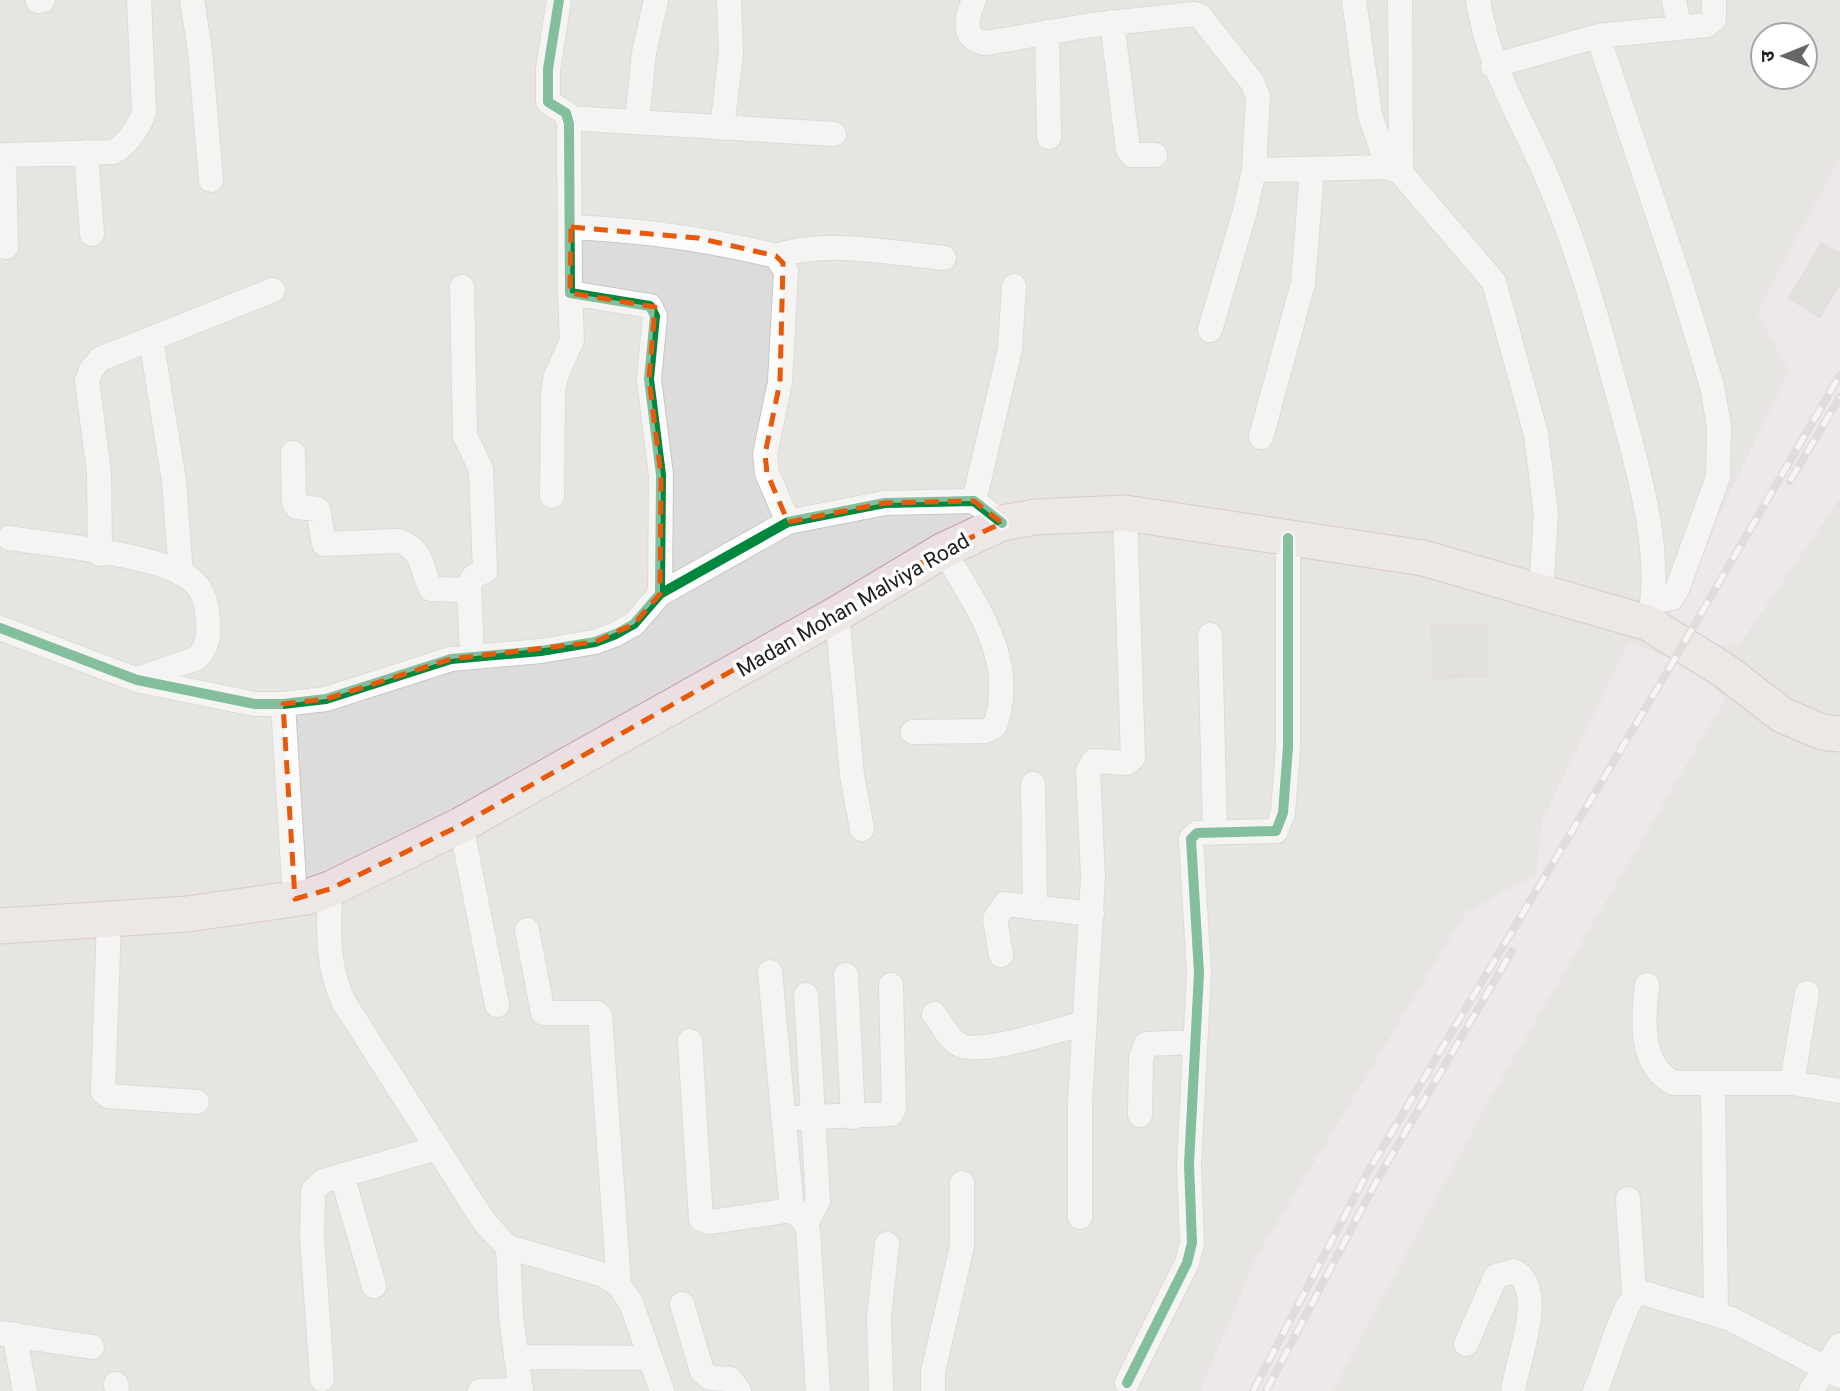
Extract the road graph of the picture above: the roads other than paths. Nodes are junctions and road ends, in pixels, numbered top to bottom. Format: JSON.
{"nodes":[{"id":1,"x":139,"y":0,"type":"edge"},
{"id":2,"x":192,"y":0,"type":"edge"},
{"id":3,"x":559,"y":0,"type":"edge"},
{"id":4,"x":656,"y":0,"type":"edge"},
{"id":5,"x":729,"y":0,"type":"edge"},
{"id":6,"x":974,"y":0,"type":"edge"},
{"id":7,"x":1354,"y":0,"type":"edge"},
{"id":8,"x":1400,"y":0,"type":"edge"},
{"id":9,"x":1478,"y":0,"type":"edge"},
{"id":10,"x":1674,"y":0,"type":"edge"},
{"id":11,"x":1714,"y":0,"type":"edge"},
{"id":12,"x":1199,"y":7,"type":"edge"},
{"id":13,"x":1112,"y":22,"type":"junction"},
{"id":14,"x":1679,"y":27,"type":"junction"},
{"id":15,"x":1047,"y":32,"type":"junction"},
{"id":16,"x":1598,"y":36,"type":"junction"},
{"id":17,"x":1493,"y":66,"type":"junction"},
{"id":18,"x":568,"y":118,"type":"junction"},
{"id":19,"x":637,"y":122,"type":"junction"},
{"id":20,"x":722,"y":128,"type":"junction"},
{"id":21,"x":834,"y":134,"type":"dead end"},
{"id":22,"x":1049,"y":137,"type":"dead end"},
{"id":23,"x":86,"y":152,"type":"junction"},
{"id":24,"x":1155,"y":155,"type":"dead end"},
{"id":25,"x":1254,"y":170,"type":"junction"},
{"id":26,"x":1394,"y":170,"type":"junction"},
{"id":27,"x":1312,"y":171,"type":"junction"},
{"id":28,"x":211,"y":180,"type":"dead end"},
{"id":29,"x":570,"y":227,"type":"junction"},
{"id":30,"x":92,"y":234,"type":"dead end"},
{"id":31,"x":6,"y":247,"type":"dead end"},
{"id":32,"x":776,"y":256,"type":"junction"},
{"id":33,"x":944,"y":258,"type":"dead end"},
{"id":34,"x":1014,"y":286,"type":"dead end"},
{"id":35,"x":462,"y":287,"type":"dead end"},
{"id":36,"x":273,"y":289,"type":"dead end"},
{"id":37,"x":569,"y":293,"type":"junction"},
{"id":38,"x":1210,"y":330,"type":"dead end"},
{"id":39,"x":151,"y":340,"type":"junction"},
{"id":40,"x":1261,"y":437,"type":"dead end"},
{"id":41,"x":293,"y":453,"type":"dead end"},
{"id":42,"x":552,"y":496,"type":"dead end"},
{"id":43,"x":974,"y":501,"type":"junction"},
{"id":44,"x":1125,"y":513,"type":"junction"},
{"id":45,"x":788,"y":522,"type":"junction"},
{"id":46,"x":1002,"y":523,"type":"junction"},
{"id":47,"x":9,"y":538,"type":"dead end"},
{"id":48,"x":1288,"y":538,"type":"junction"},
{"id":49,"x":944,"y":550,"type":"junction"},
{"id":50,"x":100,"y":554,"type":"junction"},
{"id":51,"x":181,"y":574,"type":"junction"},
{"id":52,"x":469,"y":590,"type":"junction"},
{"id":53,"x":1541,"y":592,"type":"junction"},
{"id":54,"x":660,"y":594,"type":"junction"},
{"id":55,"x":1651,"y":612,"type":"junction"},
{"id":56,"x":838,"y":614,"type":"junction"},
{"id":57,"x":0,"y":628,"type":"edge"},
{"id":58,"x":1210,"y":635,"type":"dead end"},
{"id":59,"x":472,"y":655,"type":"junction"},
{"id":60,"x":137,"y":680,"type":"junction"},
{"id":61,"x":283,"y":705,"type":"junction"},
{"id":62,"x":913,"y":732,"type":"dead end"},
{"id":63,"x":1840,"y":734,"type":"edge"},
{"id":64,"x":1033,"y":784,"type":"dead end"},
{"id":65,"x":461,"y":825,"type":"junction"},
{"id":66,"x":862,"y":829,"type":"dead end"},
{"id":67,"x":1215,"y":831,"type":"junction"},
{"id":68,"x":330,"y":889,"type":"junction"},
{"id":69,"x":296,"y":899,"type":"junction"},
{"id":70,"x":1035,"y":908,"type":"junction"},
{"id":71,"x":1093,"y":914,"type":"junction"},
{"id":72,"x":109,"y":920,"type":"junction"},
{"id":73,"x":0,"y":926,"type":"edge"},
{"id":74,"x":527,"y":930,"type":"dead end"},
{"id":75,"x":1001,"y":955,"type":"dead end"},
{"id":76,"x":770,"y":972,"type":"dead end"},
{"id":77,"x":846,"y":975,"type":"dead end"},
{"id":78,"x":891,"y":985,"type":"dead end"},
{"id":79,"x":1647,"y":985,"type":"dead end"},
{"id":80,"x":1807,"y":993,"type":"dead end"},
{"id":81,"x":806,"y":995,"type":"dead end"},
{"id":82,"x":497,"y":1005,"type":"dead end"},
{"id":83,"x":934,"y":1014,"type":"dead end"},
{"id":84,"x":1085,"y":1023,"type":"junction"},
{"id":85,"x":690,"y":1041,"type":"dead end"},
{"id":86,"x":1195,"y":1042,"type":"junction"},
{"id":87,"x":1713,"y":1083,"type":"junction"},
{"id":88,"x":1792,"y":1083,"type":"junction"},
{"id":89,"x":1840,"y":1091,"type":"edge"},
{"id":90,"x":197,"y":1102,"type":"dead end"},
{"id":91,"x":1140,"y":1115,"type":"dead end"},
{"id":92,"x":853,"y":1117,"type":"junction"},
{"id":93,"x":785,"y":1118,"type":"junction"},
{"id":94,"x":812,"y":1118,"type":"junction"},
{"id":95,"x":437,"y":1148,"type":"junction"},
{"id":96,"x":342,"y":1175,"type":"junction"},
{"id":97,"x":962,"y":1183,"type":"dead end"},
{"id":98,"x":1628,"y":1199,"type":"dead end"},
{"id":99,"x":799,"y":1217,"type":"junction"},
{"id":100,"x":1080,"y":1217,"type":"dead end"},
{"id":101,"x":887,"y":1244,"type":"dead end"},
{"id":102,"x":508,"y":1247,"type":"junction"},
{"id":103,"x":619,"y":1285,"type":"junction"},
{"id":104,"x":374,"y":1286,"type":"dead end"},
{"id":105,"x":1634,"y":1294,"type":"junction"},
{"id":106,"x":682,"y":1304,"type":"dead end"},
{"id":107,"x":1716,"y":1314,"type":"junction"},
{"id":108,"x":7,"y":1333,"type":"edge"},
{"id":109,"x":1466,"y":1344,"type":"dead end"},
{"id":110,"x":1840,"y":1345,"type":"edge"},
{"id":111,"x":92,"y":1347,"type":"dead end"},
{"id":112,"x":516,"y":1357,"type":"junction"},
{"id":113,"x":650,"y":1357,"type":"junction"},
{"id":114,"x":1832,"y":1372,"type":"edge"},
{"id":115,"x":322,"y":1379,"type":"dead end"},
{"id":116,"x":1127,"y":1383,"type":"dead end"},
{"id":117,"x":25,"y":1391,"type":"edge"},
{"id":118,"x":480,"y":1391,"type":"edge"},
{"id":119,"x":521,"y":1391,"type":"edge"},
{"id":120,"x":662,"y":1391,"type":"edge"},
{"id":121,"x":739,"y":1391,"type":"edge"},
{"id":122,"x":818,"y":1391,"type":"edge"},
{"id":123,"x":881,"y":1391,"type":"edge"},
{"id":124,"x":933,"y":1391,"type":"edge"},
{"id":125,"x":1513,"y":1391,"type":"edge"},
{"id":126,"x":1595,"y":1391,"type":"edge"},
{"id":127,"x":1811,"y":1391,"type":"edge"}],
"edges":[{"from":1,"to":23,"type":"street"},
{"from":2,"to":28,"type":"street"},
{"from":3,"to":18,"type":"street"},
{"from":4,"to":19,"type":"street"},
{"from":5,"to":20,"type":"street"},
{"from":6,"to":15,"type":"street"},
{"from":7,"to":26,"type":"street"},
{"from":8,"to":26,"type":"street"},
{"from":9,"to":17,"type":"street"},
{"from":10,"to":14,"type":"street"},
{"from":11,"to":14,"type":"street"},
{"from":12,"to":13,"type":"street"},
{"from":12,"to":25,"type":"street"},
{"from":13,"to":15,"type":"street"},
{"from":13,"to":24,"type":"street"},
{"from":14,"to":16,"type":"street"},
{"from":15,"to":22,"type":"street"},
{"from":16,"to":17,"type":"street"},
{"from":16,"to":55,"type":"street"},
{"from":17,"to":55,"type":"street"},
{"from":18,"to":19,"type":"street"},
{"from":18,"to":29,"type":"street"},
{"from":19,"to":20,"type":"street"},
{"from":20,"to":21,"type":"street"},
{"from":23,"to":30,"type":"street"},
{"from":23,"to":31,"type":"street"},
{"from":25,"to":27,"type":"street"},
{"from":25,"to":38,"type":"street"},
{"from":26,"to":27,"type":"street"},
{"from":26,"to":53,"type":"street"},
{"from":27,"to":40,"type":"street"},
{"from":29,"to":32,"type":"street"},
{"from":29,"to":37,"type":"street"},
{"from":32,"to":33,"type":"street"},
{"from":32,"to":45,"type":"street"},
{"from":34,"to":43,"type":"street"},
{"from":35,"to":52,"type":"street"},
{"from":36,"to":39,"type":"street"},
{"from":37,"to":42,"type":"street"},
{"from":37,"to":54,"type":"street"},
{"from":39,"to":50,"type":"street"},
{"from":39,"to":51,"type":"street"},
{"from":41,"to":52,"type":"street"},
{"from":43,"to":45,"type":"street"},
{"from":43,"to":46,"type":"street"},
{"from":44,"to":46,"type":"highway","name":"Madan Mohan Malviya Road"},
{"from":44,"to":48,"type":"highway","name":"Madan Mohan Malviya Road"},
{"from":44,"to":71,"type":"street"},
{"from":45,"to":54,"type":"street"},
{"from":46,"to":49,"type":"highway","name":"Madan Mohan Malviya Road"},
{"from":47,"to":50,"type":"street"},
{"from":48,"to":53,"type":"highway","name":"Madan Mohan Malviya Road"},
{"from":48,"to":67,"type":"street"},
{"from":49,"to":56,"type":"highway","name":"Madan Mohan Malviya Road"},
{"from":49,"to":62,"type":"street"},
{"from":50,"to":51,"type":"street"},
{"from":51,"to":60,"type":"street"},
{"from":52,"to":59,"type":"street"},
{"from":53,"to":55,"type":"highway","name":"Madan Mohan Malviya Road"},
{"from":54,"to":59,"type":"street"},
{"from":55,"to":63,"type":"highway","name":"Madan Mohan Malviya Road"},
{"from":56,"to":65,"type":"highway","name":"Madan Mohan Malviya Road"},
{"from":56,"to":66,"type":"street"},
{"from":57,"to":60,"type":"street"},
{"from":58,"to":67,"type":"street"},
{"from":59,"to":61,"type":"street"},
{"from":60,"to":61,"type":"street"},
{"from":61,"to":69,"type":"street"},
{"from":64,"to":70,"type":"street"},
{"from":65,"to":68,"type":"highway","name":"Madan Mohan Malviya Road"},
{"from":65,"to":82,"type":"street"},
{"from":67,"to":86,"type":"street"},
{"from":68,"to":69,"type":"highway","name":"Madan Mohan Malviya Road"},
{"from":68,"to":95,"type":"street"},
{"from":69,"to":72,"type":"highway","name":"Madan Mohan Malviya Road"},
{"from":70,"to":71,"type":"street"},
{"from":70,"to":75,"type":"street"},
{"from":71,"to":84,"type":"street"},
{"from":72,"to":73,"type":"highway","name":"Madan Mohan Malviya Road"},
{"from":72,"to":90,"type":"street"},
{"from":74,"to":103,"type":"street"},
{"from":76,"to":93,"type":"street"},
{"from":77,"to":92,"type":"street"},
{"from":78,"to":92,"type":"street"},
{"from":79,"to":87,"type":"street"},
{"from":80,"to":88,"type":"street"},
{"from":81,"to":94,"type":"street"},
{"from":83,"to":84,"type":"street"},
{"from":84,"to":100,"type":"street"},
{"from":85,"to":99,"type":"street"},
{"from":86,"to":91,"type":"street"},
{"from":86,"to":116,"type":"street"},
{"from":87,"to":88,"type":"street"},
{"from":87,"to":107,"type":"street"},
{"from":88,"to":89,"type":"street"},
{"from":92,"to":94,"type":"street"},
{"from":93,"to":94,"type":"street"},
{"from":93,"to":99,"type":"street"},
{"from":94,"to":99,"type":"street"},
{"from":95,"to":96,"type":"street"},
{"from":95,"to":102,"type":"street"},
{"from":96,"to":104,"type":"street"},
{"from":96,"to":115,"type":"street"},
{"from":97,"to":124,"type":"street"},
{"from":98,"to":105,"type":"street"},
{"from":99,"to":122,"type":"street"},
{"from":101,"to":123,"type":"street"},
{"from":102,"to":103,"type":"street"},
{"from":102,"to":112,"type":"street"},
{"from":103,"to":113,"type":"street"},
{"from":105,"to":107,"type":"street"},
{"from":105,"to":126,"type":"street"},
{"from":106,"to":121,"type":"street"},
{"from":107,"to":114,"type":"street"},
{"from":108,"to":111,"type":"street"},
{"from":108,"to":117,"type":"street"},
{"from":109,"to":125,"type":"street"},
{"from":110,"to":114,"type":"street"},
{"from":112,"to":113,"type":"street"},
{"from":112,"to":119,"type":"street"},
{"from":113,"to":120,"type":"street"},
{"from":114,"to":127,"type":"street"},
{"from":118,"to":119,"type":"street"}]}
